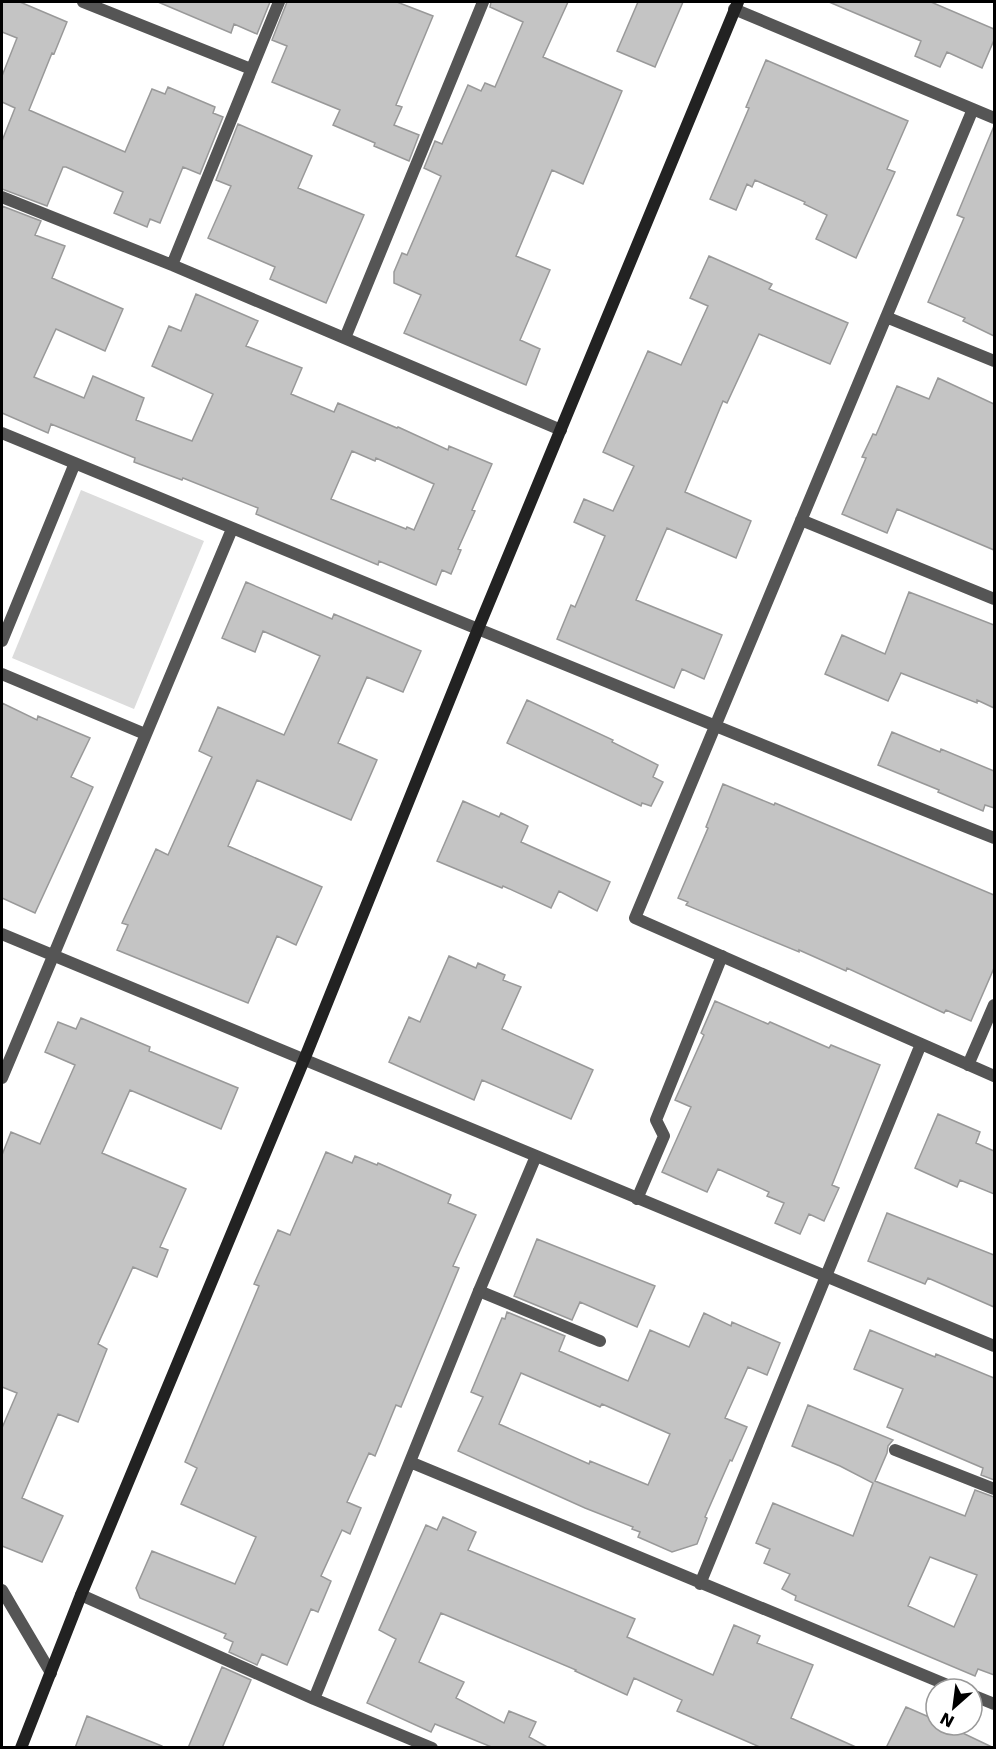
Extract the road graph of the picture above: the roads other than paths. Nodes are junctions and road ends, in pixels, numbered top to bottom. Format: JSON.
{"nodes":[{"id":1,"x":83,"y":2,"type":"edge"},
{"id":2,"x":279,"y":2,"type":"edge"},
{"id":3,"x":483,"y":2,"type":"edge"},
{"id":4,"x":736,"y":5,"type":"edge"},
{"id":5,"x":251,"y":69,"type":"junction"},
{"id":6,"x":973,"y":109,"type":"junction"},
{"id":7,"x":994,"y":118,"type":"edge"},
{"id":8,"x":2,"y":197,"type":"edge"},
{"id":9,"x":172,"y":265,"type":"junction"},
{"id":10,"x":886,"y":317,"type":"junction"},
{"id":11,"x":345,"y":338,"type":"junction"},
{"id":12,"x":994,"y":361,"type":"edge"},
{"id":13,"x":561,"y":430,"type":"junction"},
{"id":14,"x":2,"y":433,"type":"edge"},
{"id":15,"x":75,"y":463,"type":"junction"},
{"id":16,"x":801,"y":520,"type":"junction"},
{"id":17,"x":232,"y":529,"type":"junction"},
{"id":18,"x":994,"y":599,"type":"edge"},
{"id":19,"x":478,"y":629,"type":"junction"},
{"id":20,"x":2,"y":641,"type":"edge"},
{"id":21,"x":2,"y":674,"type":"edge"},
{"id":22,"x":715,"y":726,"type":"junction"},
{"id":23,"x":145,"y":734,"type":"junction"},
{"id":24,"x":994,"y":838,"type":"edge"},
{"id":25,"x":2,"y":934,"type":"edge"},
{"id":26,"x":54,"y":955,"type":"junction"},
{"id":27,"x":722,"y":956,"type":"junction"},
{"id":28,"x":994,"y":1005,"type":"edge"},
{"id":29,"x":921,"y":1044,"type":"junction"},
{"id":30,"x":303,"y":1060,"type":"junction"},
{"id":31,"x":968,"y":1065,"type":"junction"},
{"id":32,"x":994,"y":1076,"type":"edge"},
{"id":33,"x":2,"y":1078,"type":"edge"},
{"id":34,"x":536,"y":1156,"type":"junction"},
{"id":35,"x":637,"y":1199,"type":"junction"},
{"id":36,"x":827,"y":1278,"type":"junction"},
{"id":37,"x":479,"y":1291,"type":"junction"},
{"id":38,"x":600,"y":1341,"type":"dead end"},
{"id":39,"x":994,"y":1346,"type":"edge"},
{"id":40,"x":895,"y":1450,"type":"dead end"},
{"id":41,"x":410,"y":1462,"type":"junction"},
{"id":42,"x":994,"y":1489,"type":"edge"},
{"id":43,"x":700,"y":1584,"type":"junction"},
{"id":44,"x":2,"y":1590,"type":"edge"},
{"id":45,"x":81,"y":1595,"type":"junction"},
{"id":46,"x":51,"y":1672,"type":"junction"},
{"id":47,"x":928,"y":1677,"type":"edge"},
{"id":48,"x":314,"y":1699,"type":"junction"},
{"id":49,"x":21,"y":1748,"type":"edge"},
{"id":50,"x":432,"y":1748,"type":"edge"}],
"edges":[{"from":1,"to":5,"type":"street"},
{"from":2,"to":5,"type":"street"},
{"from":3,"to":11,"type":"street"},
{"from":4,"to":6,"type":"street"},
{"from":4,"to":13,"type":"street"},
{"from":5,"to":9,"type":"street"},
{"from":6,"to":7,"type":"street"},
{"from":6,"to":10,"type":"street"},
{"from":8,"to":9,"type":"street"},
{"from":9,"to":11,"type":"street"},
{"from":10,"to":12,"type":"street"},
{"from":10,"to":16,"type":"street"},
{"from":11,"to":13,"type":"street"},
{"from":13,"to":19,"type":"street"},
{"from":14,"to":15,"type":"street"},
{"from":15,"to":17,"type":"street"},
{"from":15,"to":20,"type":"street"},
{"from":16,"to":18,"type":"street"},
{"from":16,"to":22,"type":"street"},
{"from":17,"to":19,"type":"street"},
{"from":17,"to":23,"type":"street"},
{"from":19,"to":22,"type":"street"},
{"from":19,"to":30,"type":"street"},
{"from":21,"to":23,"type":"street"},
{"from":22,"to":24,"type":"street"},
{"from":22,"to":27,"type":"street"},
{"from":23,"to":26,"type":"street"},
{"from":25,"to":26,"type":"street"},
{"from":26,"to":30,"type":"street"},
{"from":26,"to":33,"type":"street"},
{"from":27,"to":29,"type":"street"},
{"from":27,"to":35,"type":"street"},
{"from":28,"to":31,"type":"street"},
{"from":29,"to":31,"type":"street"},
{"from":29,"to":36,"type":"street"},
{"from":30,"to":34,"type":"street"},
{"from":30,"to":45,"type":"street"},
{"from":31,"to":32,"type":"street"},
{"from":34,"to":35,"type":"street"},
{"from":34,"to":37,"type":"street"},
{"from":35,"to":36,"type":"street"},
{"from":36,"to":39,"type":"street"},
{"from":36,"to":43,"type":"street"},
{"from":37,"to":38,"type":"street"},
{"from":37,"to":41,"type":"street"},
{"from":40,"to":42,"type":"street"},
{"from":41,"to":43,"type":"street"},
{"from":41,"to":48,"type":"street"},
{"from":43,"to":47,"type":"street"},
{"from":44,"to":46,"type":"street"},
{"from":45,"to":46,"type":"street"},
{"from":45,"to":48,"type":"street"},
{"from":46,"to":49,"type":"street"},
{"from":48,"to":50,"type":"street"}]}
